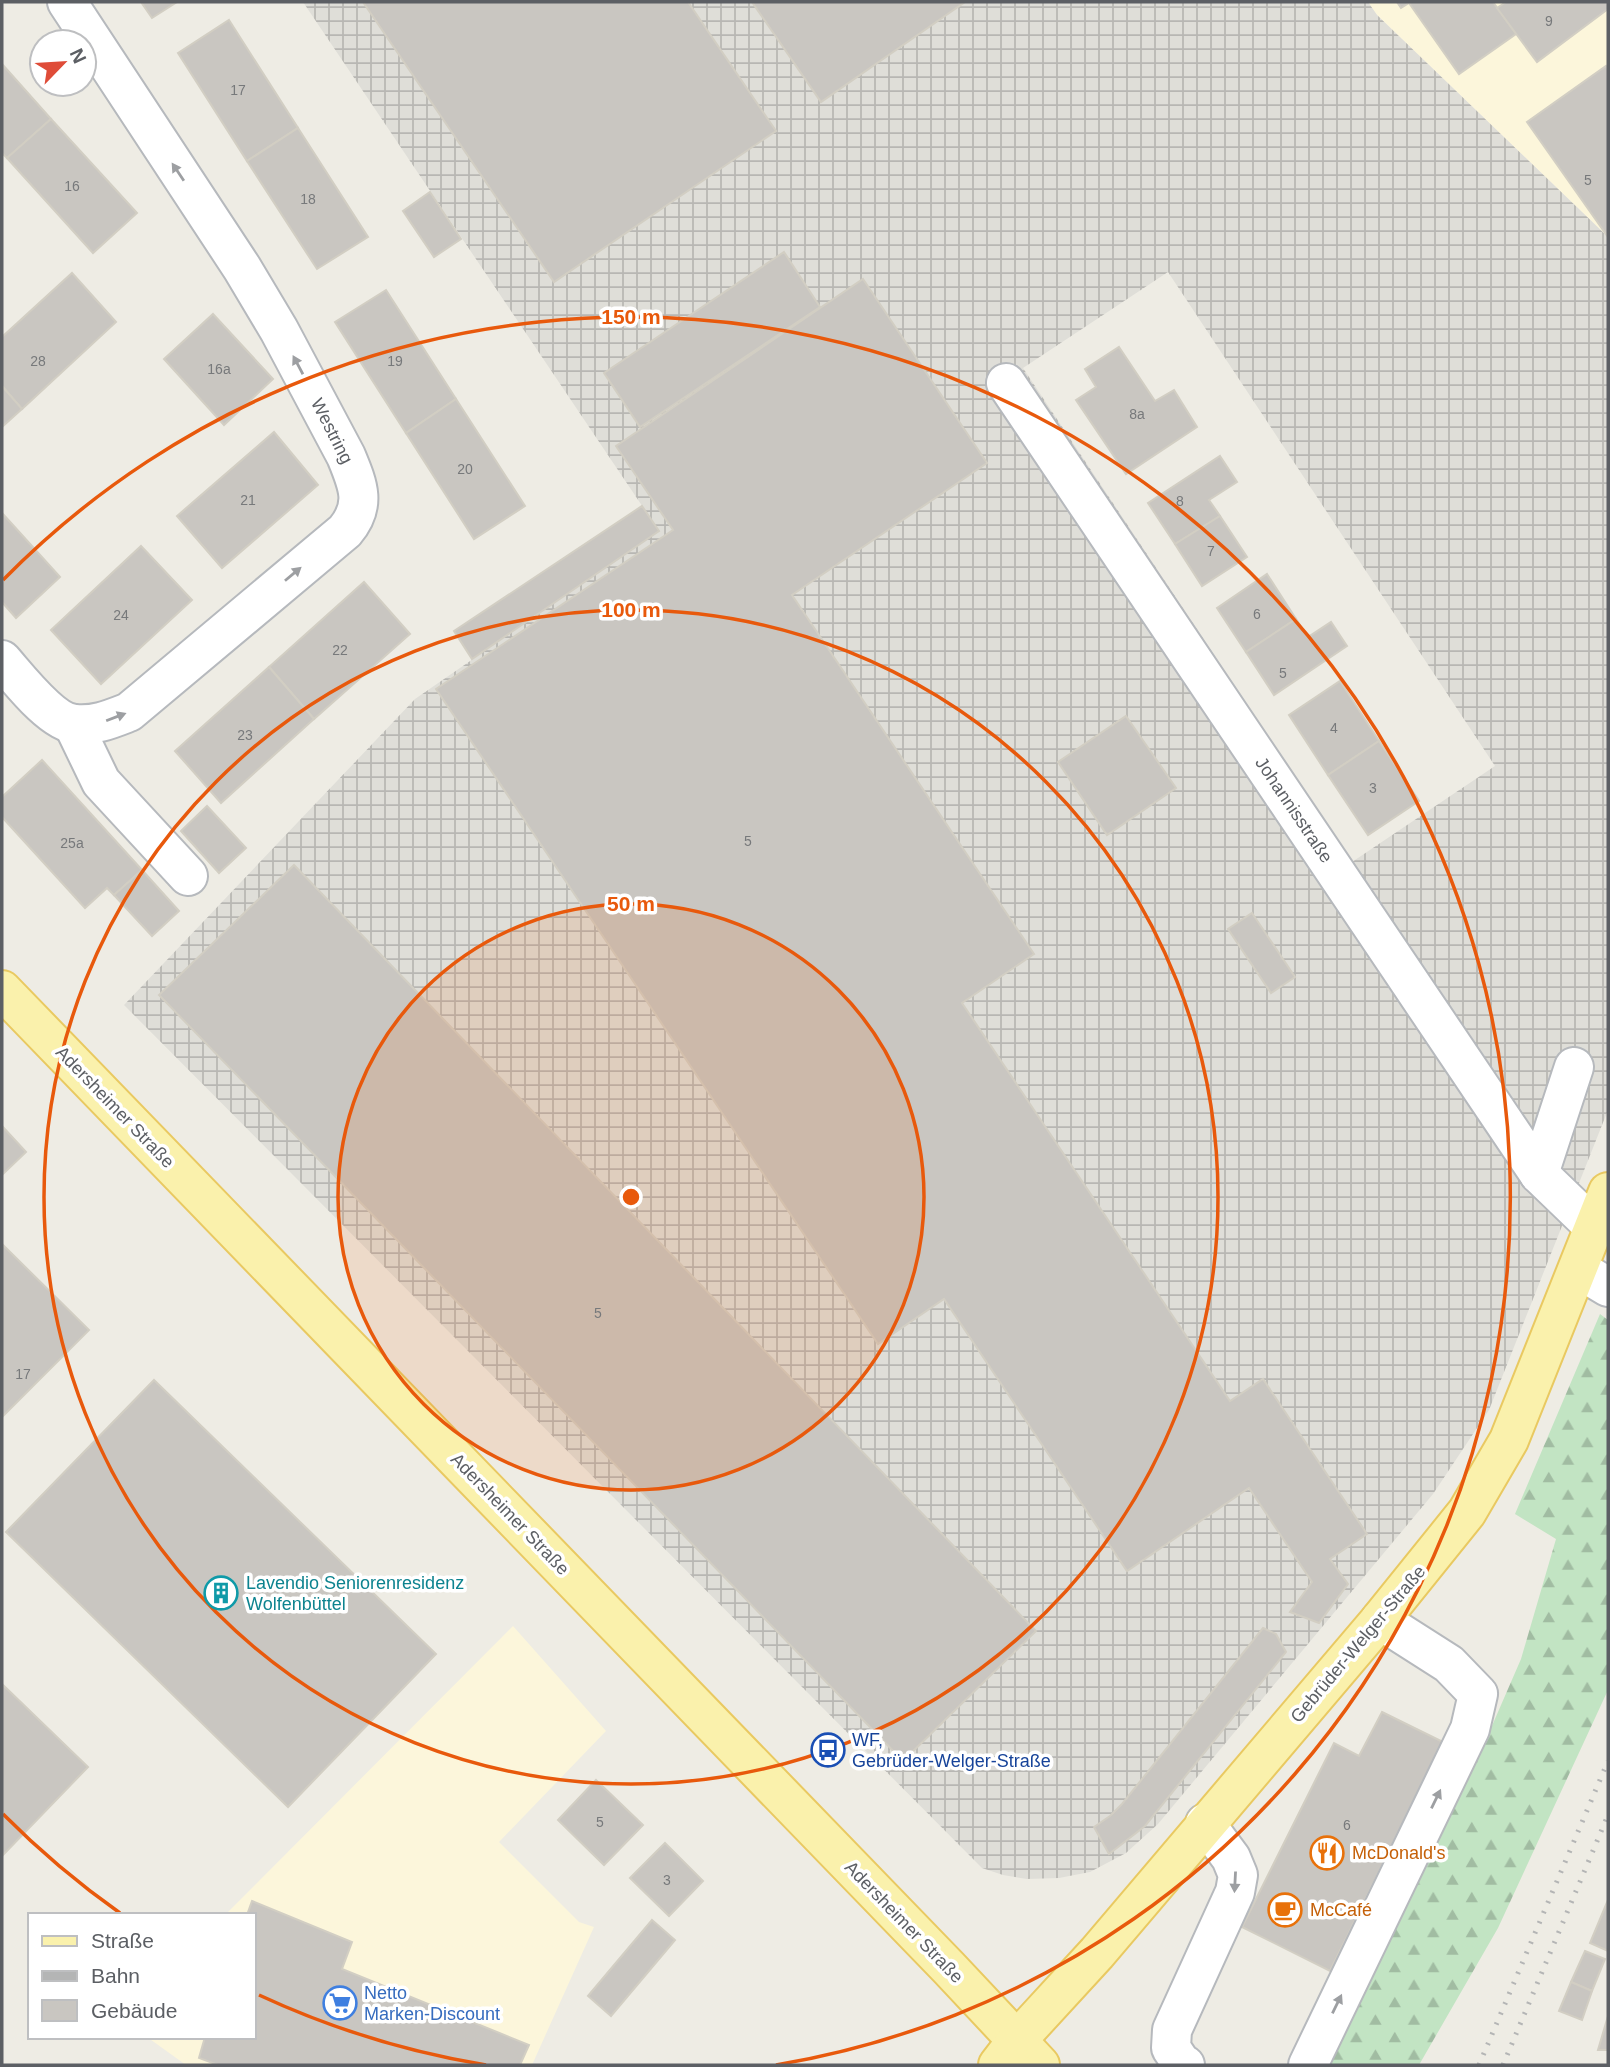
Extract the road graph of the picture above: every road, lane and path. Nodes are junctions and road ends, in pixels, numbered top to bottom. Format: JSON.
{"nodes":[{"id":1,"x":66,"y":2,"type":"edge"},
{"id":2,"x":1006,"y":383,"type":"dead end"},
{"id":3,"x":2,"y":660,"type":"edge"},
{"id":4,"x":73,"y":724,"type":"junction"},
{"id":5,"x":188,"y":876,"type":"dead end"},
{"id":6,"x":2,"y":990,"type":"edge"},
{"id":7,"x":1574,"y":1066,"type":"dead end"},
{"id":8,"x":1539,"y":1174,"type":"junction"},
{"id":9,"x":1608,"y":1192,"type":"edge"},
{"id":10,"x":1594,"y":1227,"type":"junction"},
{"id":11,"x":1593,"y":1278,"type":"edge"},
{"id":12,"x":1380,"y":1620,"type":"junction"},
{"id":13,"x":1205,"y":1823,"type":"junction"},
{"id":14,"x":1019,"y":2057,"type":"edge"},
{"id":15,"x":1185,"y":2065,"type":"edge"},
{"id":16,"x":1308,"y":2065,"type":"edge"}],
"edges":[{"from":4,"to":1,"type":"street","name":"Westring","one_way":true},
{"from":2,"to":8,"type":"street","name":"Johannisstraße"},
{"from":3,"to":4,"type":"street"},
{"from":4,"to":5,"type":"street"},
{"from":6,"to":14,"type":"main road","name":"Adersheimer Straße"},
{"from":7,"to":8,"type":"street"},
{"from":8,"to":10,"type":"street","name":"Johannisstraße"},
{"from":9,"to":10,"type":"main road","name":"Gebrüder-Welger-Straße"},
{"from":10,"to":11,"type":"main road","name":"Gebrüder-Welger-Straße"},
{"from":11,"to":12,"type":"main road","name":"Gebrüder-Welger-Straße"},
{"from":12,"to":13,"type":"main road","name":"Gebrüder-Welger-Straße"},
{"from":16,"to":12,"type":"street","one_way":true},
{"from":13,"to":14,"type":"main road","name":"Gebrüder-Welger-Straße"},
{"from":13,"to":15,"type":"street","one_way":true}]}
